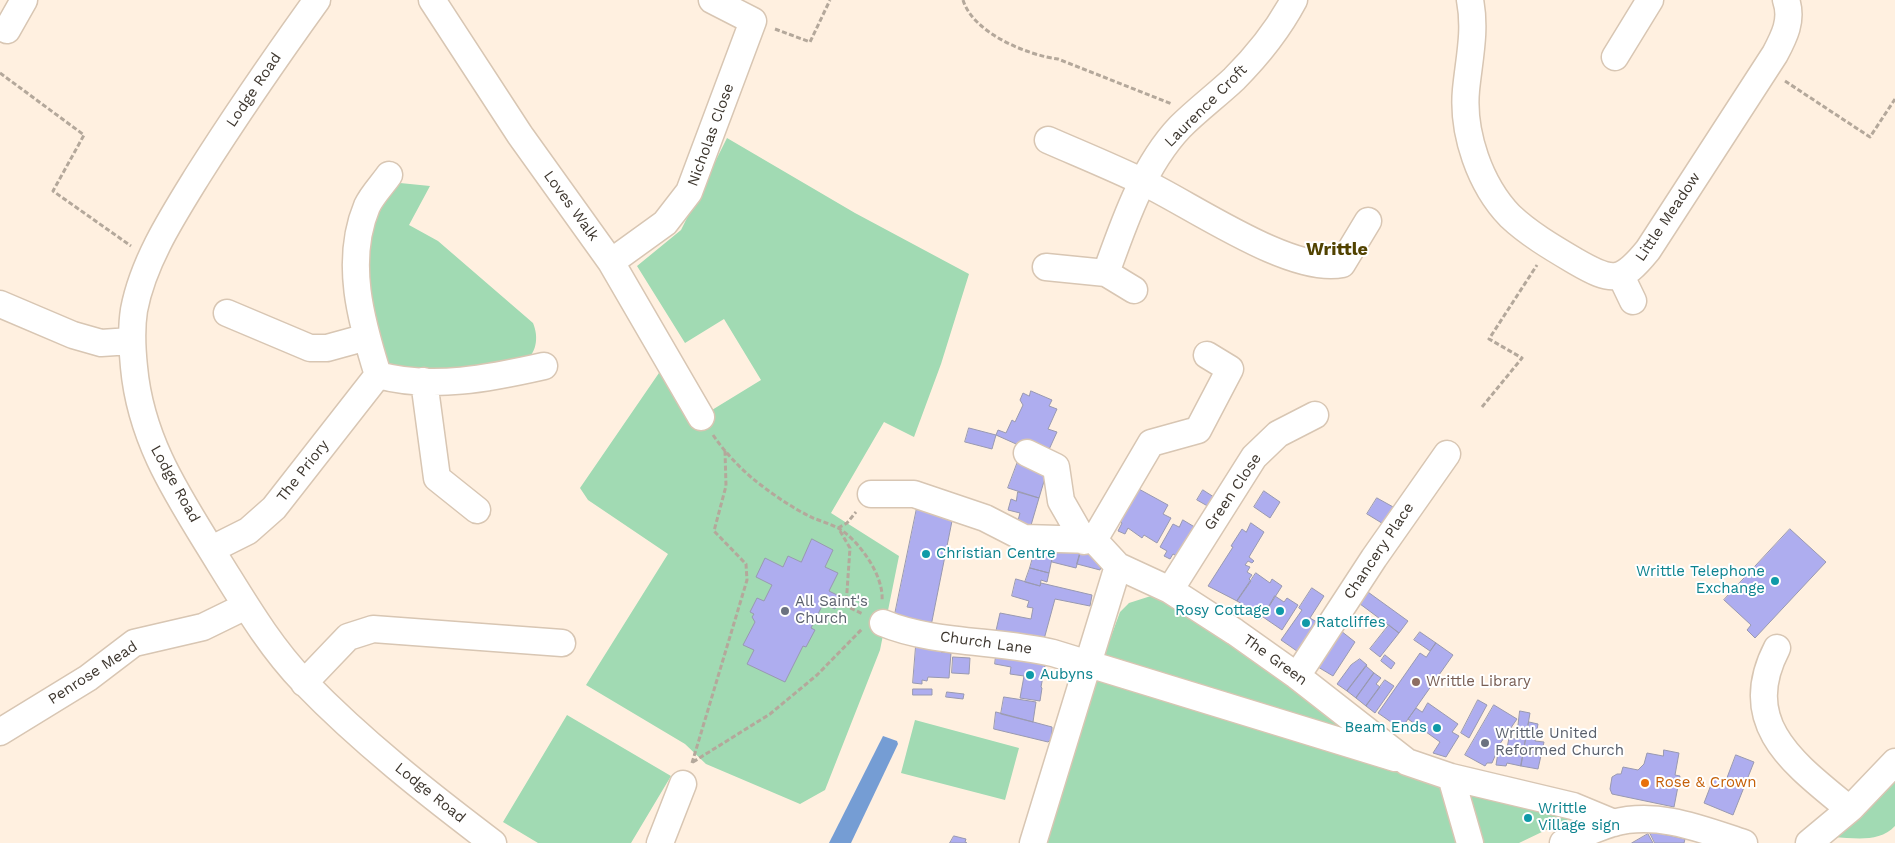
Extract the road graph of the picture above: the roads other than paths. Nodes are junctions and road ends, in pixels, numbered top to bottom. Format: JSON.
{"nodes":[{"id":1,"x":24,"y":0,"type":"edge"},
{"id":2,"x":317,"y":0,"type":"edge"},
{"id":3,"x":432,"y":0,"type":"edge"},
{"id":4,"x":712,"y":0,"type":"edge"},
{"id":5,"x":1294,"y":0,"type":"edge"},
{"id":6,"x":1470,"y":0,"type":"edge"},
{"id":7,"x":1650,"y":0,"type":"edge"},
{"id":8,"x":1786,"y":0,"type":"edge"},
{"id":9,"x":6,"y":30,"type":"dead end"},
{"id":10,"x":1615,"y":57,"type":"dead end"},
{"id":11,"x":1048,"y":140,"type":"dead end"},
{"id":12,"x":389,"y":174,"type":"dead end"},
{"id":13,"x":1144,"y":182,"type":"junction"},
{"id":14,"x":1368,"y":222,"type":"dead end"},
{"id":15,"x":611,"y":262,"type":"junction"},
{"id":16,"x":1046,"y":267,"type":"dead end"},
{"id":17,"x":1106,"y":272,"type":"junction"},
{"id":18,"x":1621,"y":276,"type":"junction"},
{"id":19,"x":1134,"y":290,"type":"dead end"},
{"id":20,"x":1633,"y":301,"type":"dead end"},
{"id":21,"x":0,"y":304,"type":"edge"},
{"id":22,"x":228,"y":313,"type":"dead end"},
{"id":23,"x":368,"y":338,"type":"junction"},
{"id":24,"x":131,"y":341,"type":"junction"},
{"id":25,"x":1207,"y":355,"type":"dead end"},
{"id":26,"x":544,"y":366,"type":"dead end"},
{"id":27,"x":378,"y":375,"type":"junction"},
{"id":28,"x":424,"y":381,"type":"junction"},
{"id":29,"x":1315,"y":415,"type":"dead end"},
{"id":30,"x":700,"y":417,"type":"road end"},
{"id":31,"x":1027,"y":453,"type":"dead end"},
{"id":32,"x":1447,"y":454,"type":"dead end"},
{"id":33,"x":871,"y":494,"type":"dead end"},
{"id":34,"x":477,"y":510,"type":"dead end"},
{"id":35,"x":1089,"y":541,"type":"junction"},
{"id":36,"x":212,"y":549,"type":"junction"},
{"id":37,"x":1118,"y":566,"type":"junction"},
{"id":38,"x":1170,"y":590,"type":"junction"},
{"id":39,"x":246,"y":606,"type":"junction"},
{"id":40,"x":878,"y":621,"type":"road end"},
{"id":41,"x":562,"y":643,"type":"dead end"},
{"id":42,"x":1777,"y":648,"type":"dead end"},
{"id":43,"x":1088,"y":665,"type":"junction"},
{"id":44,"x":1298,"y":676,"type":"junction"},
{"id":45,"x":304,"y":683,"type":"junction"},
{"id":46,"x":0,"y":732,"type":"edge"},
{"id":47,"x":1407,"y":762,"type":"junction"},
{"id":48,"x":1895,"y":762,"type":"edge"},
{"id":49,"x":688,"y":774,"type":"road end"},
{"id":50,"x":1451,"y":777,"type":"junction"},
{"id":51,"x":1849,"y":810,"type":"junction"},
{"id":52,"x":1610,"y":831,"type":"edge"},
{"id":53,"x":493,"y":843,"type":"edge"},
{"id":54,"x":660,"y":843,"type":"edge"},
{"id":55,"x":1033,"y":843,"type":"edge"},
{"id":56,"x":1470,"y":843,"type":"edge"},
{"id":57,"x":1563,"y":843,"type":"edge"},
{"id":58,"x":1744,"y":843,"type":"edge"},
{"id":59,"x":1809,"y":843,"type":"edge"}],
"edges":[{"from":1,"to":9,"type":"street"},
{"from":2,"to":24,"type":"street","name":"Lodge Road"},
{"from":3,"to":15,"type":"street","name":"Loves Walk"},
{"from":4,"to":15,"type":"street","name":"Nicholas Close"},
{"from":5,"to":13,"type":"street","name":"Laurence Croft"},
{"from":6,"to":18,"type":"street"},
{"from":7,"to":10,"type":"street"},
{"from":8,"to":18,"type":"street","name":"Little Meadow"},
{"from":11,"to":13,"type":"street"},
{"from":12,"to":23,"type":"street"},
{"from":13,"to":14,"type":"street"},
{"from":13,"to":17,"type":"street","name":"Laurence Croft"},
{"from":15,"to":30,"type":"street","name":"Loves Walk"},
{"from":16,"to":17,"type":"street"},
{"from":17,"to":19,"type":"street"},
{"from":18,"to":20,"type":"street"},
{"from":21,"to":24,"type":"street"},
{"from":22,"to":23,"type":"street"},
{"from":23,"to":27,"type":"street"},
{"from":24,"to":36,"type":"street","name":"Lodge Road"},
{"from":25,"to":35,"type":"street"},
{"from":26,"to":28,"type":"street"},
{"from":27,"to":28,"type":"street"},
{"from":27,"to":36,"type":"street","name":"The Priory"},
{"from":28,"to":34,"type":"street"},
{"from":29,"to":38,"type":"street","name":"Green Close"},
{"from":31,"to":35,"type":"street"},
{"from":32,"to":44,"type":"street","name":"Chancery Place"},
{"from":33,"to":35,"type":"street"},
{"from":35,"to":37,"type":"street"},
{"from":36,"to":39,"type":"street","name":"Lodge Road"},
{"from":37,"to":38,"type":"street","name":"The Green"},
{"from":37,"to":43,"type":"street"},
{"from":38,"to":44,"type":"street","name":"The Green"},
{"from":39,"to":45,"type":"street","name":"Lodge Road"},
{"from":39,"to":46,"type":"street","name":"Penrose Mead"},
{"from":40,"to":43,"type":"street","name":"Church Lane"},
{"from":41,"to":45,"type":"street"},
{"from":42,"to":51,"type":"street"},
{"from":43,"to":47,"type":"street","name":"The Green"},
{"from":43,"to":55,"type":"street"},
{"from":44,"to":47,"type":"street","name":"The Green"},
{"from":45,"to":53,"type":"street","name":"Lodge Road"},
{"from":47,"to":50,"type":"street","name":"The Green"},
{"from":48,"to":51,"type":"street"},
{"from":49,"to":54,"type":"street"},
{"from":50,"to":52,"type":"street","name":"The Green"},
{"from":50,"to":56,"type":"street"},
{"from":51,"to":59,"type":"street"},
{"from":52,"to":57,"type":"street"},
{"from":52,"to":58,"type":"street"}]}
